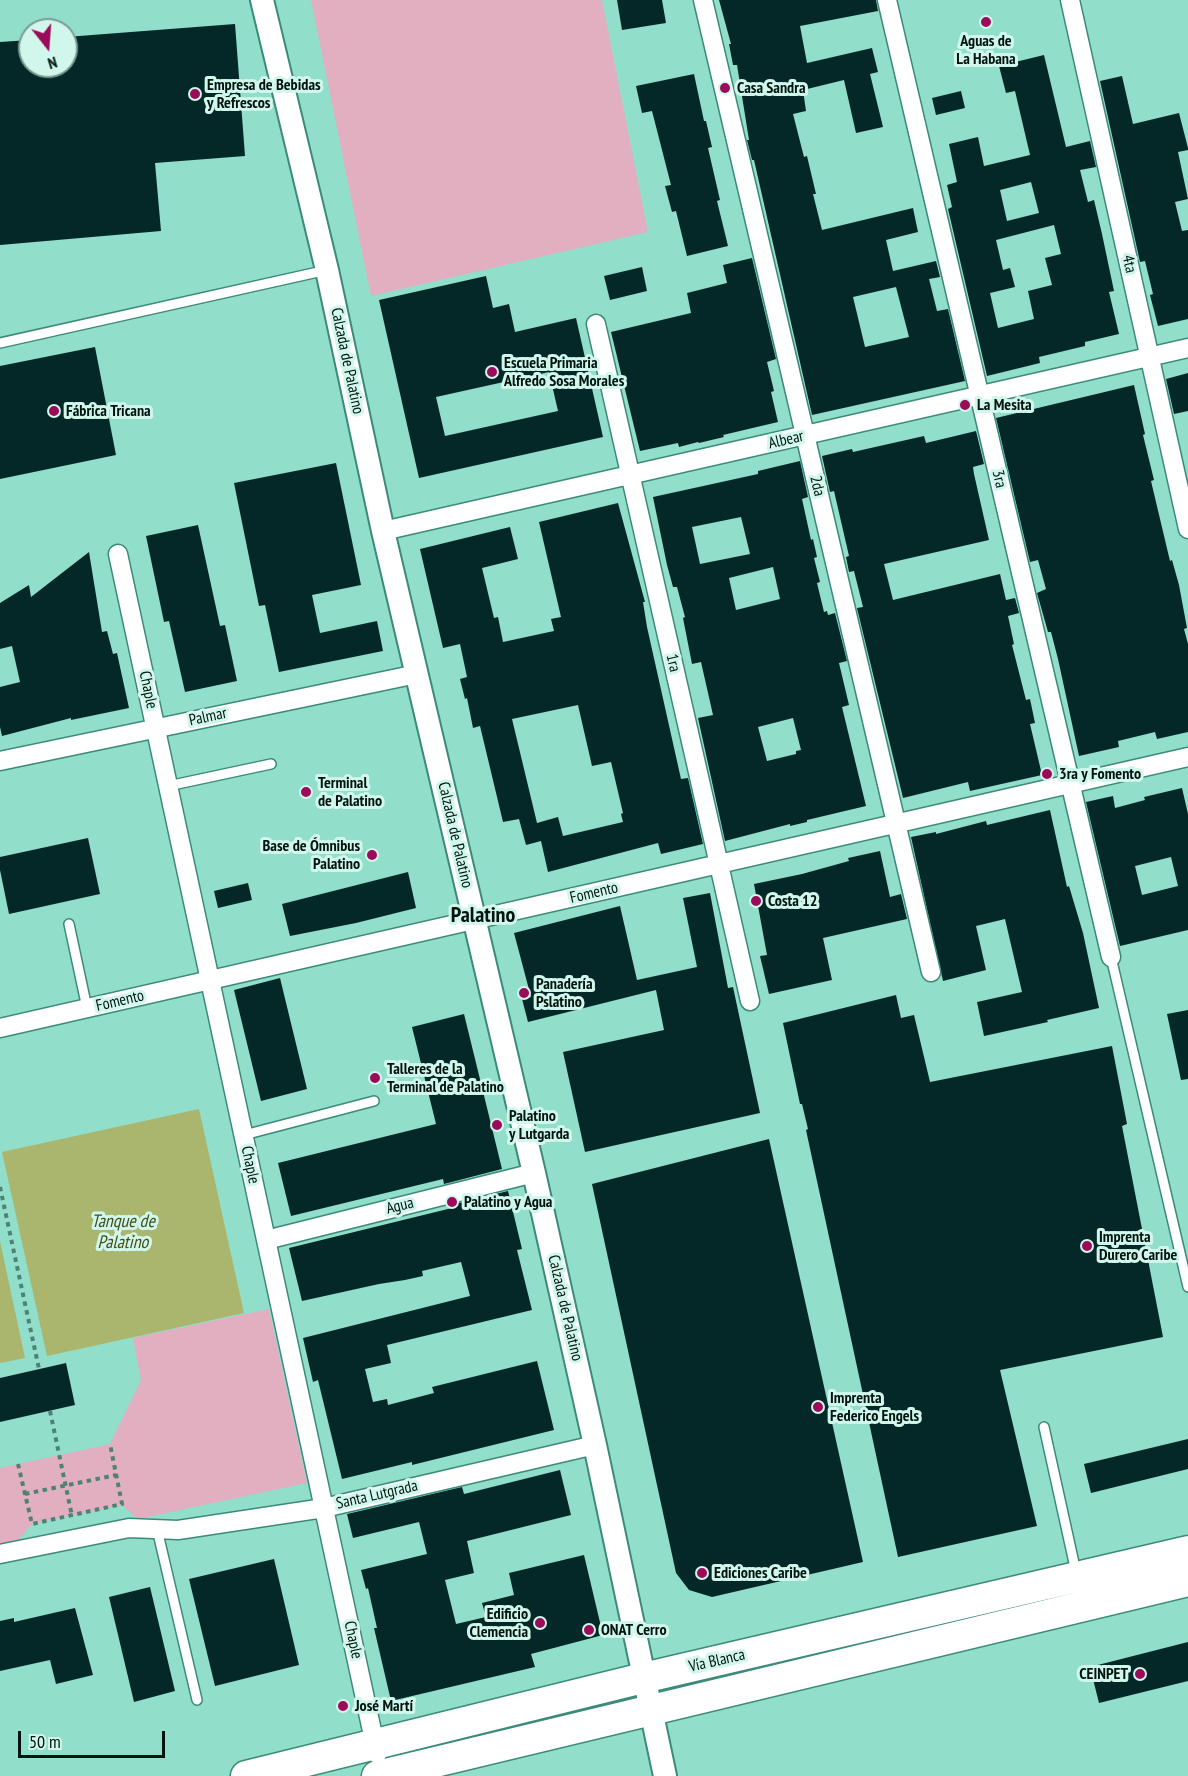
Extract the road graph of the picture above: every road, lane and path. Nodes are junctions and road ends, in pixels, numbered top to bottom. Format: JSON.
{"nodes":[{"id":1,"x":262,"y":0,"type":"edge"},
{"id":2,"x":703,"y":0,"type":"edge"},
{"id":3,"x":887,"y":0,"type":"edge"},
{"id":4,"x":1070,"y":0,"type":"edge"},
{"id":5,"x":327,"y":270,"type":"junction"},
{"id":6,"x":596,"y":324,"type":"dead end"},
{"id":7,"x":0,"y":343,"type":"edge"},
{"id":8,"x":1188,"y":348,"type":"edge"},
{"id":9,"x":1150,"y":357,"type":"junction"},
{"id":10,"x":980,"y":396,"type":"junction"},
{"id":11,"x":805,"y":435,"type":"junction"},
{"id":12,"x":631,"y":475,"type":"junction"},
{"id":13,"x":1188,"y":529,"type":"edge"},
{"id":14,"x":383,"y":531,"type":"junction"},
{"id":15,"x":118,"y":554,"type":"dead end"},
{"id":16,"x":417,"y":674,"type":"junction"},
{"id":17,"x":156,"y":728,"type":"junction"},
{"id":18,"x":1188,"y":758,"type":"edge"},
{"id":19,"x":0,"y":761,"type":"edge"},
{"id":20,"x":271,"y":764,"type":"dead end"},
{"id":21,"x":1070,"y":784,"type":"junction"},
{"id":22,"x":168,"y":786,"type":"junction"},
{"id":23,"x":896,"y":824,"type":"junction"},
{"id":24,"x":719,"y":864,"type":"junction"},
{"id":25,"x":475,"y":920,"type":"junction"},
{"id":26,"x":69,"y":924,"type":"dead end"},
{"id":27,"x":1111,"y":957,"type":"joint"},
{"id":28,"x":931,"y":972,"type":"dead end"},
{"id":29,"x":210,"y":980,"type":"junction"},
{"id":30,"x":750,"y":1001,"type":"dead end"},
{"id":31,"x":87,"y":1008,"type":"junction"},
{"id":32,"x":0,"y":1028,"type":"edge"},
{"id":33,"x":374,"y":1101,"type":"dead end"},
{"id":34,"x":244,"y":1135,"type":"junction"},
{"id":35,"x":534,"y":1173,"type":"junction"},
{"id":36,"x":0,"y":1187,"type":"edge"},
{"id":37,"x":266,"y":1240,"type":"junction"},
{"id":38,"x":1188,"y":1287,"type":"edge"},
{"id":39,"x":39,"y":1369,"type":"dead end"},
{"id":40,"x":50,"y":1411,"type":"dead end"},
{"id":41,"x":1044,"y":1427,"type":"dead end"},
{"id":42,"x":110,"y":1444,"type":"dead end"},
{"id":43,"x":596,"y":1445,"type":"junction"},
{"id":44,"x":18,"y":1464,"type":"dead end"},
{"id":45,"x":116,"y":1475,"type":"junction"},
{"id":46,"x":66,"y":1486,"type":"junction"},
{"id":47,"x":25,"y":1494,"type":"junction"},
{"id":48,"x":324,"y":1508,"type":"junction"},
{"id":49,"x":72,"y":1515,"type":"junction"},
{"id":50,"x":157,"y":1529,"type":"junction"},
{"id":51,"x":77,"y":1538,"type":"junction"},
{"id":52,"x":1188,"y":1551,"type":"edge"},
{"id":53,"x":0,"y":1554,"type":"edge"},
{"id":54,"x":1077,"y":1577,"type":"junction"},
{"id":55,"x":1188,"y":1581,"type":"edge"},
{"id":56,"x":643,"y":1678,"type":"junction"},
{"id":57,"x":197,"y":1700,"type":"dead end"},
{"id":58,"x":650,"y":1710,"type":"junction"},
{"id":59,"x":375,"y":1744,"type":"junction"},
{"id":60,"x":246,"y":1776,"type":"edge"},
{"id":61,"x":380,"y":1776,"type":"edge"},
{"id":62,"x":665,"y":1776,"type":"edge"}],
"edges":[{"from":1,"to":5,"type":"street","name":"Calzada de Palatino"},
{"from":2,"to":11,"type":"street","name":"2da"},
{"from":3,"to":10,"type":"street","name":"3ra"},
{"from":4,"to":9,"type":"street","name":"4ta"},
{"from":5,"to":7,"type":"lane"},
{"from":5,"to":14,"type":"street","name":"Calzada de Palatino"},
{"from":6,"to":12,"type":"street","name":"1ra"},
{"from":8,"to":9,"type":"street","name":"Albear"},
{"from":9,"to":10,"type":"street","name":"Albear"},
{"from":9,"to":13,"type":"street","name":"4ta"},
{"from":10,"to":11,"type":"street","name":"Albear"},
{"from":10,"to":21,"type":"street","name":"3ra"},
{"from":11,"to":12,"type":"street","name":"Albear"},
{"from":11,"to":23,"type":"street","name":"2da"},
{"from":12,"to":14,"type":"street","name":"Albear"},
{"from":12,"to":24,"type":"street","name":"1ra"},
{"from":14,"to":16,"type":"street","name":"Calzada de Palatino"},
{"from":15,"to":17,"type":"street","name":"Chaple"},
{"from":16,"to":17,"type":"street","name":"Palmar"},
{"from":16,"to":25,"type":"street","name":"Calzada de Palatino"},
{"from":17,"to":19,"type":"street","name":"Palmar"},
{"from":17,"to":22,"type":"street","name":"Chaple"},
{"from":18,"to":21,"type":"street","name":"Fomento"},
{"from":20,"to":22,"type":"lane"},
{"from":21,"to":23,"type":"street","name":"Fomento"},
{"from":21,"to":27,"type":"street","name":"3ra"},
{"from":22,"to":29,"type":"street","name":"Chaple"},
{"from":23,"to":24,"type":"street","name":"Fomento"},
{"from":23,"to":28,"type":"street","name":"2da"},
{"from":24,"to":25,"type":"street","name":"Fomento"},
{"from":24,"to":30,"type":"street","name":"1ra"},
{"from":25,"to":29,"type":"street","name":"Fomento"},
{"from":25,"to":35,"type":"street","name":"Calzada de Palatino"},
{"from":26,"to":31,"type":"lane"},
{"from":27,"to":38,"type":"lane"},
{"from":29,"to":31,"type":"street","name":"Fomento"},
{"from":29,"to":34,"type":"street","name":"Chaple"},
{"from":31,"to":32,"type":"street","name":"Fomento"},
{"from":33,"to":34,"type":"lane"},
{"from":34,"to":37,"type":"street","name":"Chaple"},
{"from":35,"to":37,"type":"street","name":"Agua"},
{"from":35,"to":43,"type":"street","name":"Calzada de Palatino"},
{"from":36,"to":39,"type":"path"},
{"from":37,"to":48,"type":"street","name":"Chaple"},
{"from":40,"to":46,"type":"path"},
{"from":41,"to":54,"type":"lane"},
{"from":42,"to":45,"type":"path"},
{"from":43,"to":48,"type":"street","name":"Santa Lutgrada"},
{"from":43,"to":56,"type":"street","name":"Calzada de Palatino"},
{"from":44,"to":47,"type":"path"},
{"from":45,"to":46,"type":"path"},
{"from":45,"to":49,"type":"path"},
{"from":46,"to":47,"type":"path"},
{"from":46,"to":49,"type":"path"},
{"from":47,"to":49,"type":"path"},
{"from":48,"to":50,"type":"street","name":"Santa Lutgrada"},
{"from":48,"to":59,"type":"street","name":"Chaple"},
{"from":49,"to":51,"type":"path"},
{"from":50,"to":51,"type":"street","name":"Santa Lutgrada"},
{"from":50,"to":57,"type":"lane"},
{"from":51,"to":53,"type":"street","name":"Santa Lutgrada"},
{"from":52,"to":54,"type":"main road","name":"Vía Blanca"},
{"from":54,"to":56,"type":"main road","name":"Vía Blanca"},
{"from":55,"to":58,"type":"main road","name":"Vía Blanca"},
{"from":56,"to":58,"type":"street","name":"Calzada de Palatino"},
{"from":56,"to":59,"type":"main road","name":"Vía Blanca"},
{"from":58,"to":61,"type":"main road","name":"Vía Blanca"},
{"from":58,"to":62,"type":"street","name":"Calzada de Palatino"},
{"from":59,"to":60,"type":"main road","name":"Vía Blanca"},
{"from":59,"to":61,"type":"street","name":"Chaple"}]}
